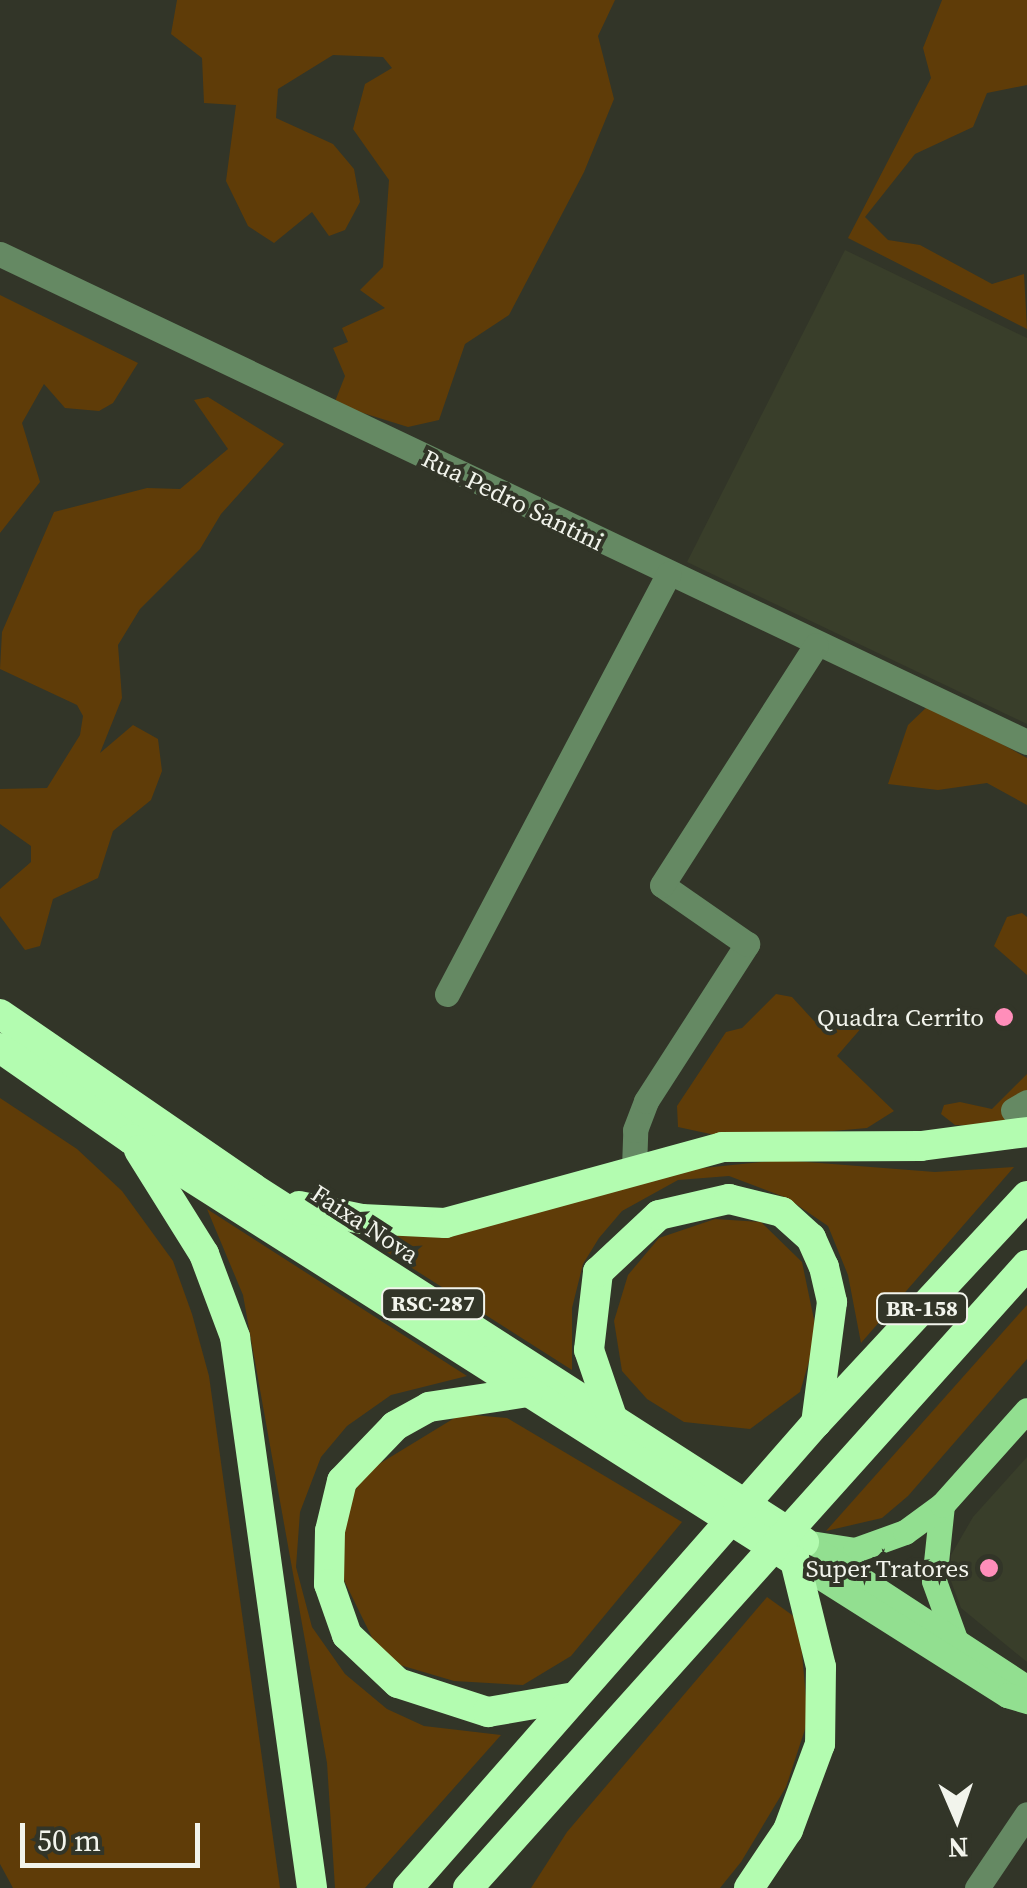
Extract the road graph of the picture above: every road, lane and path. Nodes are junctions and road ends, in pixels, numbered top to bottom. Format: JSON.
{"nodes":[{"id":1,"x":0,"y":254,"type":"edge"},
{"id":2,"x":668,"y":574,"type":"junction"},
{"id":3,"x":816,"y":645,"type":"junction"},
{"id":4,"x":1027,"y":742,"type":"edge"},
{"id":5,"x":447,"y":994,"type":"dead end"},
{"id":6,"x":0,"y":1014,"type":"edge"},
{"id":7,"x":0,"y":1048,"type":"edge"},
{"id":8,"x":1022,"y":1115,"type":"edge"},
{"id":9,"x":132,"y":1140,"type":"junction"},
{"id":10,"x":634,"y":1168,"type":"junction"},
{"id":11,"x":253,"y":1188,"type":"junction"},
{"id":12,"x":1027,"y":1196,"type":"edge"},
{"id":13,"x":1027,"y":1265,"type":"edge"},
{"id":14,"x":528,"y":1392,"type":"junction"},
{"id":15,"x":1027,"y":1410,"type":"edge"},
{"id":16,"x":613,"y":1420,"type":"junction"},
{"id":17,"x":816,"y":1423,"type":"junction"},
{"id":18,"x":942,"y":1505,"type":"junction"},
{"id":19,"x":799,"y":1551,"type":"junction"},
{"id":20,"x":955,"y":1639,"type":"junction"},
{"id":21,"x":1027,"y":1688,"type":"edge"},
{"id":22,"x":576,"y":1697,"type":"junction"},
{"id":23,"x":1027,"y":1701,"type":"edge"},
{"id":24,"x":1027,"y":1814,"type":"edge"},
{"id":25,"x":500,"y":1852,"type":"junction"},
{"id":26,"x":312,"y":1888,"type":"edge"},
{"id":27,"x":408,"y":1888,"type":"edge"},
{"id":28,"x":468,"y":1888,"type":"edge"},
{"id":29,"x":482,"y":1888,"type":"edge"},
{"id":30,"x":748,"y":1888,"type":"edge"},
{"id":31,"x":977,"y":1888,"type":"edge"}],
"edges":[{"from":1,"to":2,"type":"street","name":"Rua Pedro Santini"},
{"from":2,"to":3,"type":"street","name":"Rua Pedro Santini"},
{"from":2,"to":5,"type":"street"},
{"from":3,"to":4,"type":"street","name":"Rua Pedro Santini"},
{"from":3,"to":10,"type":"street"},
{"from":6,"to":11,"type":"highway","name":"Faixa Nova","number":"RSC-287"},
{"from":7,"to":9,"type":"highway","number":"RSC-287"},
{"from":8,"to":10,"type":"highway"},
{"from":9,"to":14,"type":"highway","number":"RSC-287"},
{"from":9,"to":26,"type":"highway"},
{"from":10,"to":11,"type":"highway"},
{"from":11,"to":16,"type":"highway","name":"Faixa Nova","number":"RSC-287"},
{"from":12,"to":17,"type":"highway","number":"BR-158"},
{"from":13,"to":25,"type":"highway","number":"BR-158"},
{"from":14,"to":19,"type":"highway","number":"RSC-287"},
{"from":14,"to":22,"type":"highway"},
{"from":15,"to":18,"type":"main road"},
{"from":16,"to":17,"type":"highway"},
{"from":16,"to":19,"type":"highway","name":"Faixa Nova","number":"RSC-287"},
{"from":17,"to":22,"type":"highway","number":"BR-158"},
{"from":18,"to":19,"type":"main road"},
{"from":18,"to":20,"type":"main road"},
{"from":19,"to":20,"type":"main road"},
{"from":19,"to":23,"type":"main road"},
{"from":19,"to":30,"type":"highway"},
{"from":20,"to":21,"type":"main road"},
{"from":22,"to":27,"type":"highway","number":"BR-158"},
{"from":24,"to":31,"type":"street"},
{"from":25,"to":28,"type":"highway","number":"BR-158"},
{"from":25,"to":29,"type":"highway"}]}
